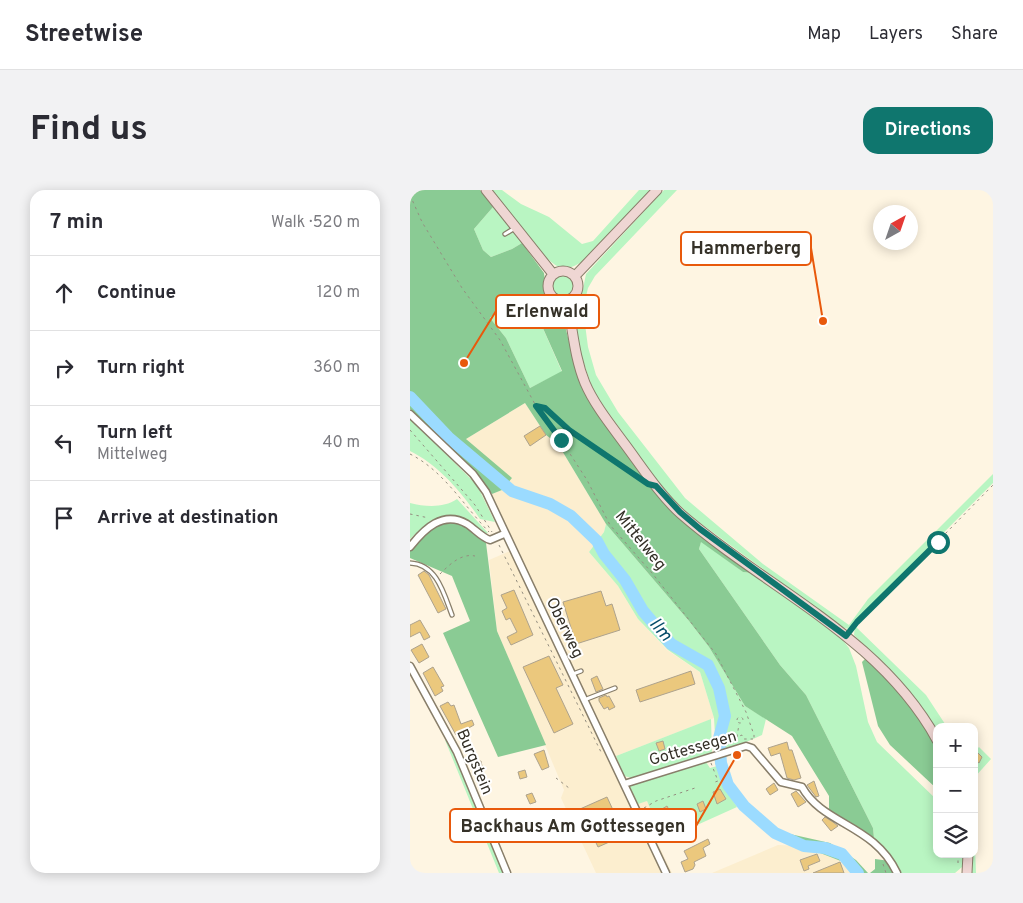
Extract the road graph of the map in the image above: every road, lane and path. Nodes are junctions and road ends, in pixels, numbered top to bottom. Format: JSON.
{"nodes":[{"id":1,"x":486,"y":190,"type":"edge"},
{"id":2,"x":657,"y":190,"type":"edge"},
{"id":3,"x":410,"y":195,"type":"edge"},
{"id":4,"x":516,"y":228,"type":"junction"},
{"id":5,"x":505,"y":234,"type":"dead end"},
{"id":6,"x":553,"y":274,"type":"junction"},
{"id":7,"x":575,"y":276,"type":"junction"},
{"id":8,"x":567,"y":302,"type":"junction"},
{"id":9,"x":536,"y":406,"type":"junction"},
{"id":10,"x":410,"y":414,"type":"edge"},
{"id":11,"x":410,"y":430,"type":"edge"},
{"id":12,"x":410,"y":454,"type":"edge"},
{"id":13,"x":641,"y":479,"type":"dead end"},
{"id":14,"x":993,"y":485,"type":"edge"},
{"id":15,"x":410,"y":514,"type":"edge"},
{"id":16,"x":436,"y":522,"type":"junction"},
{"id":17,"x":504,"y":534,"type":"junction"},
{"id":18,"x":496,"y":538,"type":"junction"},
{"id":19,"x":410,"y":547,"type":"edge"},
{"id":20,"x":474,"y":556,"type":"dead end"},
{"id":21,"x":410,"y":563,"type":"edge"},
{"id":22,"x":436,"y":578,"type":"junction"},
{"id":23,"x":452,"y":615,"type":"dead end"},
{"id":24,"x":846,"y":636,"type":"junction"},
{"id":25,"x":410,"y":666,"type":"edge"},
{"id":26,"x":581,"y":671,"type":"dead end"},
{"id":27,"x":571,"y":675,"type":"junction"},
{"id":28,"x":615,"y":688,"type":"dead end"},
{"id":29,"x":584,"y":700,"type":"junction"},
{"id":30,"x":748,"y":717,"type":"junction"},
{"id":31,"x":743,"y":718,"type":"junction"},
{"id":32,"x":740,"y":723,"type":"junction"},
{"id":33,"x":933,"y":734,"type":"edge"},
{"id":34,"x":737,"y":737,"type":"junction"},
{"id":35,"x":744,"y":739,"type":"junction"},
{"id":36,"x":754,"y":739,"type":"junction"},
{"id":37,"x":745,"y":742,"type":"dead end"},
{"id":38,"x":735,"y":746,"type":"dead end"},
{"id":39,"x":752,"y":748,"type":"junction"},
{"id":40,"x":602,"y":755,"type":"dead end"},
{"id":41,"x":711,"y":757,"type":"junction"},
{"id":42,"x":556,"y":778,"type":"dead end"},
{"id":43,"x":712,"y":782,"type":"dead end"},
{"id":44,"x":624,"y":784,"type":"junction"},
{"id":45,"x":569,"y":788,"type":"dead end"},
{"id":46,"x":695,"y":788,"type":"dead end"},
{"id":47,"x":637,"y":812,"type":"junction"},
{"id":48,"x":958,"y":858,"type":"edge"},
{"id":49,"x":968,"y":858,"type":"edge"},
{"id":50,"x":506,"y":873,"type":"edge"},
{"id":51,"x":666,"y":873,"type":"edge"},
{"id":52,"x":897,"y":873,"type":"edge"},
{"id":53,"x":960,"y":873,"type":"edge"},
{"id":54,"x":967,"y":873,"type":"edge"}],
"edges":[{"from":1,"to":4,"type":"main road"},
{"from":2,"to":7,"type":"main road"},
{"from":3,"to":9,"type":"path","name":"Mittelweg"},
{"from":4,"to":5,"type":"lane"},
{"from":4,"to":6,"type":"main road"},
{"from":6,"to":7,"type":"main road"},
{"from":6,"to":8,"type":"main road"},
{"from":7,"to":8,"type":"main road"},
{"from":8,"to":24,"type":"main road"},
{"from":9,"to":13,"type":"path"},
{"from":9,"to":30,"type":"path","name":"Mittelweg"},
{"from":10,"to":17,"type":"street","name":"Oberweg"},
{"from":11,"to":18,"type":"path"},
{"from":12,"to":18,"type":"path"},
{"from":14,"to":24,"type":"path"},
{"from":15,"to":16,"type":"path"},
{"from":16,"to":18,"type":"street"},
{"from":16,"to":19,"type":"street"},
{"from":17,"to":18,"type":"street"},
{"from":17,"to":27,"type":"street","name":"Oberweg"},
{"from":18,"to":40,"type":"path"},
{"from":20,"to":22,"type":"path"},
{"from":21,"to":22,"type":"lane"},
{"from":22,"to":23,"type":"lane"},
{"from":24,"to":33,"type":"main road"},
{"from":25,"to":50,"type":"street","name":"Burgstein"},
{"from":26,"to":27,"type":"lane"},
{"from":27,"to":29,"type":"street","name":"Oberweg"},
{"from":28,"to":29,"type":"lane"},
{"from":29,"to":44,"type":"street","name":"Oberweg"},
{"from":30,"to":31,"type":"path"},
{"from":30,"to":36,"type":"path","name":"Mittelweg"},
{"from":31,"to":32,"type":"path"},
{"from":31,"to":32,"type":"path"},
{"from":32,"to":34,"type":"path"},
{"from":34,"to":35,"type":"path"},
{"from":34,"to":38,"type":"path"},
{"from":35,"to":36,"type":"path"},
{"from":35,"to":37,"type":"path"},
{"from":36,"to":39,"type":"path","name":"Mittelweg"},
{"from":39,"to":41,"type":"street","name":"Gottessegen"},
{"from":39,"to":52,"type":"street","name":"Gottessegen"},
{"from":41,"to":43,"type":"path"},
{"from":41,"to":44,"type":"street","name":"Gottessegen"},
{"from":42,"to":45,"type":"path"},
{"from":44,"to":47,"type":"street","name":"Oberweg"},
{"from":46,"to":47,"type":"path"},
{"from":47,"to":51,"type":"street","name":"Oberweg"},
{"from":48,"to":53,"type":"path"},
{"from":49,"to":54,"type":"main road"}]}
